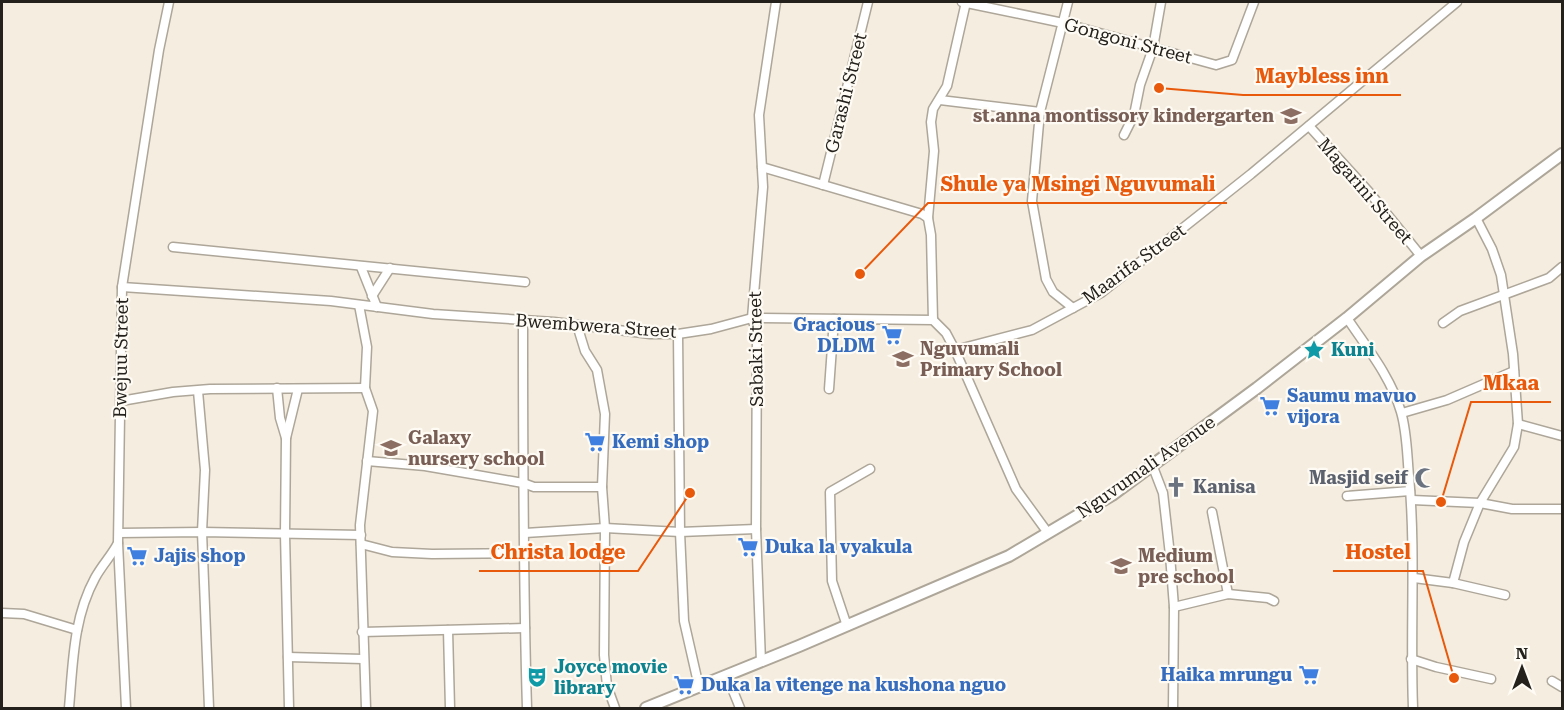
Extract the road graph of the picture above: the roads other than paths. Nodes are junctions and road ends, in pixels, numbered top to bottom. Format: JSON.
{"nodes":[{"id":1,"x":169,"y":2,"type":"edge"},
{"id":2,"x":776,"y":2,"type":"edge"},
{"id":3,"x":868,"y":2,"type":"edge"},
{"id":4,"x":965,"y":2,"type":"edge"},
{"id":5,"x":1068,"y":2,"type":"edge"},
{"id":6,"x":1161,"y":2,"type":"edge"},
{"id":7,"x":1254,"y":2,"type":"edge"},
{"id":8,"x":1457,"y":2,"type":"edge"},
{"id":9,"x":1063,"y":22,"type":"junction"},
{"id":10,"x":1153,"y":48,"type":"junction"},
{"id":11,"x":940,"y":100,"type":"junction"},
{"id":12,"x":1040,"y":112,"type":"junction"},
{"id":13,"x":1309,"y":126,"type":"junction"},
{"id":14,"x":1124,"y":135,"type":"dead end"},
{"id":15,"x":1563,"y":154,"type":"edge"},
{"id":16,"x":762,"y":167,"type":"junction"},
{"id":17,"x":824,"y":185,"type":"junction"},
{"id":18,"x":928,"y":218,"type":"junction"},
{"id":19,"x":1476,"y":218,"type":"junction"},
{"id":20,"x":172,"y":247,"type":"dead end"},
{"id":21,"x":1421,"y":256,"type":"junction"},
{"id":22,"x":361,"y":267,"type":"junction"},
{"id":23,"x":1563,"y":267,"type":"edge"},
{"id":24,"x":390,"y":268,"type":"junction"},
{"id":25,"x":525,"y":282,"type":"dead end"},
{"id":26,"x":122,"y":287,"type":"junction"},
{"id":27,"x":1504,"y":294,"type":"junction"},
{"id":28,"x":372,"y":296,"type":"junction"},
{"id":29,"x":359,"y":305,"type":"junction"},
{"id":30,"x":377,"y":308,"type":"junction"},
{"id":31,"x":1073,"y":308,"type":"junction"},
{"id":32,"x":752,"y":318,"type":"junction"},
{"id":33,"x":1347,"y":318,"type":"junction"},
{"id":34,"x":834,"y":319,"type":"junction"},
{"id":35,"x":933,"y":320,"type":"junction"},
{"id":36,"x":523,"y":321,"type":"junction"},
{"id":37,"x":1443,"y":323,"type":"dead end"},
{"id":38,"x":578,"y":325,"type":"junction"},
{"id":39,"x":678,"y":334,"type":"junction"},
{"id":40,"x":955,"y":351,"type":"junction"},
{"id":41,"x":1514,"y":371,"type":"junction"},
{"id":42,"x":277,"y":388,"type":"junction"},
{"id":43,"x":365,"y":388,"type":"junction"},
{"id":44,"x":829,"y":388,"type":"dead end"},
{"id":45,"x":298,"y":389,"type":"junction"},
{"id":46,"x":198,"y":391,"type":"junction"},
{"id":47,"x":121,"y":400,"type":"junction"},
{"id":48,"x":1401,"y":413,"type":"junction"},
{"id":49,"x":1518,"y":424,"type":"junction"},
{"id":50,"x":1563,"y":436,"type":"edge"},
{"id":51,"x":286,"y":438,"type":"junction"},
{"id":52,"x":367,"y":461,"type":"junction"},
{"id":53,"x":1153,"y":467,"type":"junction"},
{"id":54,"x":870,"y":469,"type":"dead end"},
{"id":55,"x":522,"y":483,"type":"junction"},
{"id":56,"x":602,"y":487,"type":"junction"},
{"id":57,"x":1411,"y":495,"type":"junction"},
{"id":58,"x":1347,"y":496,"type":"dead end"},
{"id":59,"x":1480,"y":503,"type":"junction"},
{"id":60,"x":1563,"y":509,"type":"edge"},
{"id":61,"x":1212,"y":512,"type":"dead end"},
{"id":62,"x":605,"y":528,"type":"junction"},
{"id":63,"x":756,"y":529,"type":"junction"},
{"id":64,"x":202,"y":532,"type":"junction"},
{"id":65,"x":680,"y":532,"type":"junction"},
{"id":66,"x":119,"y":533,"type":"junction"},
{"id":67,"x":525,"y":533,"type":"junction"},
{"id":68,"x":1048,"y":533,"type":"junction"},
{"id":69,"x":285,"y":534,"type":"junction"},
{"id":70,"x":361,"y":540,"type":"junction"},
{"id":71,"x":118,"y":543,"type":"junction"},
{"id":72,"x":525,"y":554,"type":"junction"},
{"id":73,"x":1414,"y":578,"type":"junction"},
{"id":74,"x":1453,"y":584,"type":"junction"},
{"id":75,"x":1228,"y":594,"type":"junction"},
{"id":76,"x":1505,"y":595,"type":"dead end"},
{"id":77,"x":1274,"y":601,"type":"dead end"},
{"id":78,"x":1174,"y":606,"type":"junction"},
{"id":79,"x":2,"y":612,"type":"edge"},
{"id":80,"x":847,"y":626,"type":"junction"},
{"id":81,"x":525,"y":628,"type":"junction"},
{"id":82,"x":77,"y":630,"type":"junction"},
{"id":83,"x":448,"y":630,"type":"junction"},
{"id":84,"x":362,"y":632,"type":"junction"},
{"id":85,"x":288,"y":657,"type":"junction"},
{"id":86,"x":363,"y":659,"type":"junction"},
{"id":87,"x":1411,"y":659,"type":"junction"},
{"id":88,"x":761,"y":662,"type":"junction"},
{"id":89,"x":727,"y":676,"type":"junction"},
{"id":90,"x":1491,"y":679,"type":"dead end"},
{"id":91,"x":1552,"y":681,"type":"dead end"},
{"id":92,"x":699,"y":687,"type":"junction"},
{"id":93,"x":1563,"y":687,"type":"edge"},
{"id":94,"x":69,"y":708,"type":"edge"},
{"id":95,"x":126,"y":708,"type":"edge"},
{"id":96,"x":209,"y":708,"type":"edge"},
{"id":97,"x":289,"y":708,"type":"edge"},
{"id":98,"x":366,"y":708,"type":"edge"},
{"id":99,"x":450,"y":708,"type":"edge"},
{"id":100,"x":527,"y":708,"type":"edge"},
{"id":101,"x":615,"y":708,"type":"edge"},
{"id":102,"x":646,"y":708,"type":"edge"},
{"id":103,"x":740,"y":708,"type":"edge"},
{"id":104,"x":1173,"y":708,"type":"edge"},
{"id":105,"x":1413,"y":708,"type":"edge"}],
"edges":[{"from":1,"to":26,"type":"street","name":"Bwejuu Street"},
{"from":2,"to":16,"type":"street","name":"Sabaki Street"},
{"from":3,"to":17,"type":"street","name":"Garashi Street"},
{"from":4,"to":9,"type":"street","name":"Gongoni Street"},
{"from":4,"to":11,"type":"street"},
{"from":5,"to":9,"type":"street"},
{"from":6,"to":10,"type":"street"},
{"from":7,"to":10,"type":"street","name":"Gongoni Street"},
{"from":8,"to":13,"type":"street","name":"Maarifa Street"},
{"from":9,"to":10,"type":"street","name":"Gongoni Street"},
{"from":9,"to":12,"type":"street"},
{"from":10,"to":14,"type":"street"},
{"from":11,"to":12,"type":"street"},
{"from":11,"to":18,"type":"street"},
{"from":12,"to":31,"type":"street"},
{"from":13,"to":21,"type":"street","name":"Magarini Street"},
{"from":13,"to":31,"type":"street","name":"Maarifa Street"},
{"from":15,"to":19,"type":"street","name":"Nguvumali Avenue"},
{"from":16,"to":17,"type":"street"},
{"from":16,"to":32,"type":"street","name":"Sabaki Street"},
{"from":17,"to":18,"type":"street"},
{"from":18,"to":35,"type":"street"},
{"from":19,"to":21,"type":"street","name":"Nguvumali Avenue"},
{"from":19,"to":27,"type":"street"},
{"from":20,"to":22,"type":"street"},
{"from":21,"to":33,"type":"street","name":"Nguvumali Avenue"},
{"from":22,"to":24,"type":"street"},
{"from":22,"to":28,"type":"street"},
{"from":23,"to":27,"type":"street"},
{"from":24,"to":25,"type":"street"},
{"from":24,"to":28,"type":"street"},
{"from":26,"to":29,"type":"street","name":"Bwembwera Street"},
{"from":26,"to":47,"type":"street","name":"Bwejuu Street"},
{"from":27,"to":37,"type":"street"},
{"from":27,"to":41,"type":"street"},
{"from":28,"to":30,"type":"street"},
{"from":29,"to":30,"type":"street","name":"Bwembwera Street"},
{"from":29,"to":43,"type":"street"},
{"from":30,"to":36,"type":"street","name":"Bwembwera Street"},
{"from":31,"to":40,"type":"street","name":"Maarifa Street"},
{"from":32,"to":34,"type":"street","name":"Bwembwera Street"},
{"from":32,"to":39,"type":"street","name":"Bwembwera Street"},
{"from":32,"to":63,"type":"street","name":"Sabaki Street"},
{"from":33,"to":48,"type":"street"},
{"from":33,"to":53,"type":"street","name":"Nguvumali Avenue"},
{"from":34,"to":35,"type":"street","name":"Bwembwera Street"},
{"from":34,"to":44,"type":"street"},
{"from":35,"to":40,"type":"street"},
{"from":36,"to":38,"type":"street","name":"Bwembwera Street"},
{"from":36,"to":55,"type":"street"},
{"from":38,"to":39,"type":"street","name":"Bwembwera Street"},
{"from":38,"to":56,"type":"street"},
{"from":39,"to":65,"type":"street"},
{"from":40,"to":68,"type":"street"},
{"from":41,"to":48,"type":"street"},
{"from":41,"to":49,"type":"street"},
{"from":42,"to":45,"type":"street"},
{"from":42,"to":46,"type":"street"},
{"from":42,"to":51,"type":"street"},
{"from":43,"to":45,"type":"street"},
{"from":43,"to":52,"type":"street"},
{"from":45,"to":51,"type":"street"},
{"from":46,"to":47,"type":"street"},
{"from":46,"to":64,"type":"street"},
{"from":47,"to":66,"type":"street","name":"Bwejuu Street"},
{"from":48,"to":57,"type":"street"},
{"from":49,"to":50,"type":"street"},
{"from":49,"to":59,"type":"street"},
{"from":51,"to":69,"type":"street"},
{"from":52,"to":55,"type":"street"},
{"from":52,"to":70,"type":"street"},
{"from":53,"to":68,"type":"street","name":"Nguvumali Avenue"},
{"from":53,"to":78,"type":"street"},
{"from":54,"to":80,"type":"street"},
{"from":55,"to":56,"type":"street"},
{"from":55,"to":67,"type":"street"},
{"from":56,"to":62,"type":"street"},
{"from":57,"to":58,"type":"street"},
{"from":57,"to":59,"type":"street"},
{"from":57,"to":73,"type":"street"},
{"from":59,"to":60,"type":"street"},
{"from":59,"to":74,"type":"street"},
{"from":61,"to":75,"type":"street"},
{"from":62,"to":65,"type":"street"},
{"from":62,"to":67,"type":"street"},
{"from":62,"to":101,"type":"street"},
{"from":63,"to":65,"type":"street"},
{"from":63,"to":88,"type":"street","name":"Sabaki Street"},
{"from":64,"to":66,"type":"street"},
{"from":64,"to":69,"type":"street"},
{"from":64,"to":96,"type":"street"},
{"from":65,"to":92,"type":"street"},
{"from":66,"to":71,"type":"street","name":"Bwejuu Street"},
{"from":67,"to":72,"type":"street"},
{"from":68,"to":80,"type":"street","name":"Nguvumali Avenue"},
{"from":69,"to":70,"type":"street"},
{"from":69,"to":85,"type":"street"},
{"from":70,"to":72,"type":"street"},
{"from":70,"to":84,"type":"street"},
{"from":71,"to":82,"type":"street","name":"Bwejuu Street"},
{"from":71,"to":95,"type":"street"},
{"from":72,"to":81,"type":"street"},
{"from":73,"to":74,"type":"street"},
{"from":73,"to":87,"type":"street"},
{"from":74,"to":76,"type":"street"},
{"from":75,"to":77,"type":"street"},
{"from":75,"to":78,"type":"street"},
{"from":78,"to":104,"type":"street"},
{"from":79,"to":82,"type":"street"},
{"from":80,"to":88,"type":"street","name":"Nguvumali Avenue"},
{"from":81,"to":83,"type":"street"},
{"from":81,"to":100,"type":"street"},
{"from":82,"to":94,"type":"street","name":"Bwejuu Street"},
{"from":83,"to":84,"type":"street"},
{"from":83,"to":99,"type":"street"},
{"from":84,"to":86,"type":"street"},
{"from":85,"to":86,"type":"street"},
{"from":85,"to":97,"type":"street"},
{"from":86,"to":98,"type":"street"},
{"from":87,"to":90,"type":"street"},
{"from":87,"to":105,"type":"street"},
{"from":88,"to":89,"type":"street","name":"Nguvumali Avenue"},
{"from":89,"to":92,"type":"street","name":"Nguvumali Avenue"},
{"from":89,"to":103,"type":"street"},
{"from":91,"to":93,"type":"street"},
{"from":92,"to":102,"type":"street","name":"Nguvumali Avenue"}]}
